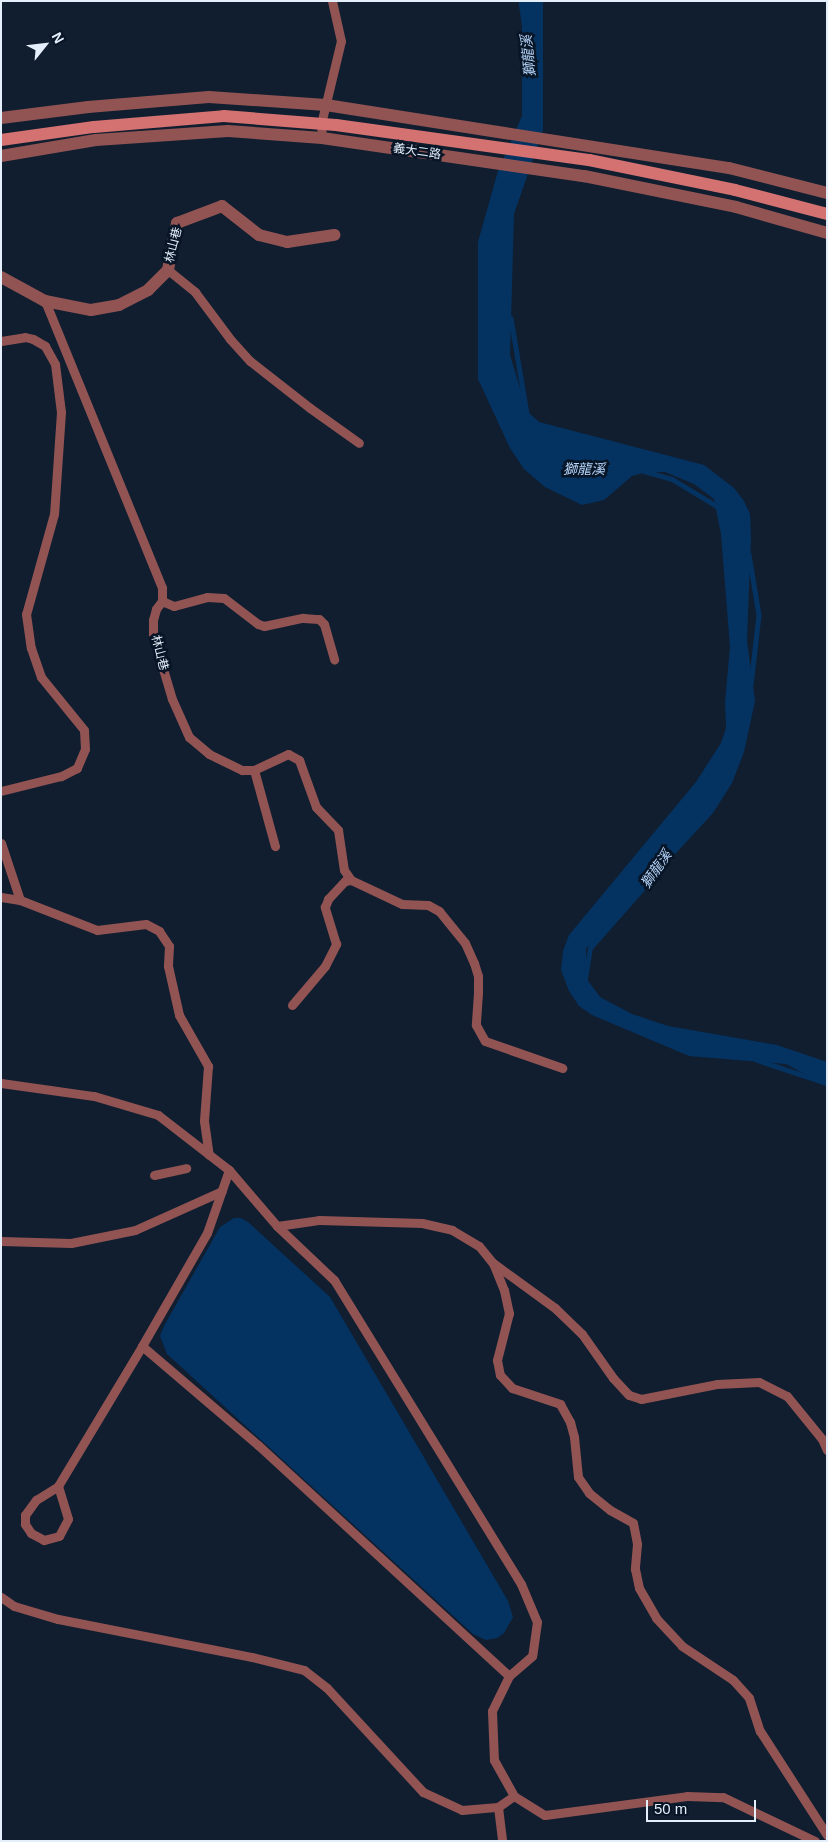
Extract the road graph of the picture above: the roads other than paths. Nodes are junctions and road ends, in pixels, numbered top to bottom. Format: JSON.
{"nodes":[{"id":1,"x":332,"y":1,"type":"edge"},
{"id":2,"x":330,"y":106,"type":"junction"},
{"id":3,"x":1,"y":118,"type":"edge"},
{"id":4,"x":321,"y":124,"type":"junction"},
{"id":5,"x":322,"y":138,"type":"junction"},
{"id":6,"x":1,"y":140,"type":"edge"},
{"id":7,"x":1,"y":156,"type":"edge"},
{"id":8,"x":827,"y":193,"type":"edge"},
{"id":9,"x":827,"y":214,"type":"edge"},
{"id":10,"x":827,"y":233,"type":"edge"},
{"id":11,"x":334,"y":235,"type":"dead end"},
{"id":12,"x":168,"y":270,"type":"junction"},
{"id":13,"x":1,"y":277,"type":"edge"},
{"id":14,"x":45,"y":301,"type":"junction"},
{"id":15,"x":1,"y":341,"type":"edge"},
{"id":16,"x":359,"y":443,"type":"dead end"},
{"id":17,"x":162,"y":602,"type":"junction"},
{"id":18,"x":334,"y":660,"type":"dead end"},
{"id":19,"x":254,"y":770,"type":"junction"},
{"id":20,"x":1,"y":791,"type":"edge"},
{"id":21,"x":1,"y":843,"type":"edge"},
{"id":22,"x":275,"y":846,"type":"dead end"},
{"id":23,"x":351,"y":880,"type":"junction"},
{"id":24,"x":1,"y":896,"type":"edge"},
{"id":25,"x":20,"y":900,"type":"junction"},
{"id":26,"x":292,"y":1005,"type":"dead end"},
{"id":27,"x":562,"y":1068,"type":"dead end"},
{"id":28,"x":1,"y":1083,"type":"edge"},
{"id":29,"x":209,"y":1155,"type":"junction"},
{"id":30,"x":186,"y":1168,"type":"dead end"},
{"id":31,"x":229,"y":1170,"type":"junction"},
{"id":32,"x":154,"y":1175,"type":"dead end"},
{"id":33,"x":222,"y":1191,"type":"junction"},
{"id":34,"x":277,"y":1226,"type":"junction"},
{"id":35,"x":1,"y":1241,"type":"edge"},
{"id":36,"x":493,"y":1263,"type":"junction"},
{"id":37,"x":142,"y":1346,"type":"junction"},
{"id":38,"x":827,"y":1450,"type":"edge"},
{"id":39,"x":58,"y":1486,"type":"junction"},
{"id":40,"x":1,"y":1597,"type":"edge"},
{"id":41,"x":509,"y":1676,"type":"junction"},
{"id":42,"x":514,"y":1796,"type":"junction"},
{"id":43,"x":498,"y":1807,"type":"junction"},
{"id":44,"x":827,"y":1835,"type":"edge"},
{"id":45,"x":502,"y":1841,"type":"edge"},
{"id":46,"x":816,"y":1841,"type":"edge"}],
"edges":[{"from":1,"to":2,"type":"lane"},
{"from":2,"to":3,"type":"street"},
{"from":2,"to":4,"type":"lane"},
{"from":2,"to":8,"type":"street"},
{"from":4,"to":5,"type":"lane"},
{"from":4,"to":6,"type":"street","name":"義大二路"},
{"from":4,"to":9,"type":"street","name":"義大二路"},
{"from":5,"to":7,"type":"street","name":"義大二路"},
{"from":5,"to":10,"type":"street","name":"義大二路"},
{"from":11,"to":12,"type":"street","name":"林山巷"},
{"from":12,"to":14,"type":"street","name":"林山巷"},
{"from":12,"to":16,"type":"lane"},
{"from":13,"to":14,"type":"street","name":"林山巷"},
{"from":14,"to":17,"type":"lane"},
{"from":15,"to":20,"type":"lane"},
{"from":17,"to":18,"type":"lane"},
{"from":17,"to":19,"type":"lane","name":"林山巷"},
{"from":19,"to":22,"type":"lane"},
{"from":19,"to":23,"type":"lane"},
{"from":21,"to":25,"type":"lane"},
{"from":23,"to":26,"type":"lane"},
{"from":23,"to":27,"type":"lane"},
{"from":24,"to":25,"type":"lane"},
{"from":25,"to":29,"type":"lane"},
{"from":28,"to":29,"type":"lane"},
{"from":29,"to":31,"type":"lane"},
{"from":30,"to":32,"type":"lane"},
{"from":31,"to":33,"type":"lane"},
{"from":31,"to":34,"type":"lane"},
{"from":33,"to":35,"type":"lane"},
{"from":33,"to":37,"type":"lane"},
{"from":34,"to":36,"type":"lane"},
{"from":34,"to":41,"type":"lane"},
{"from":36,"to":38,"type":"lane"},
{"from":36,"to":44,"type":"lane"},
{"from":37,"to":39,"type":"lane"},
{"from":37,"to":41,"type":"lane"},
{"from":39,"to":39,"type":"lane"},
{"from":40,"to":43,"type":"lane"},
{"from":41,"to":42,"type":"lane"},
{"from":42,"to":43,"type":"lane"},
{"from":42,"to":46,"type":"lane"},
{"from":43,"to":45,"type":"lane"}]}
